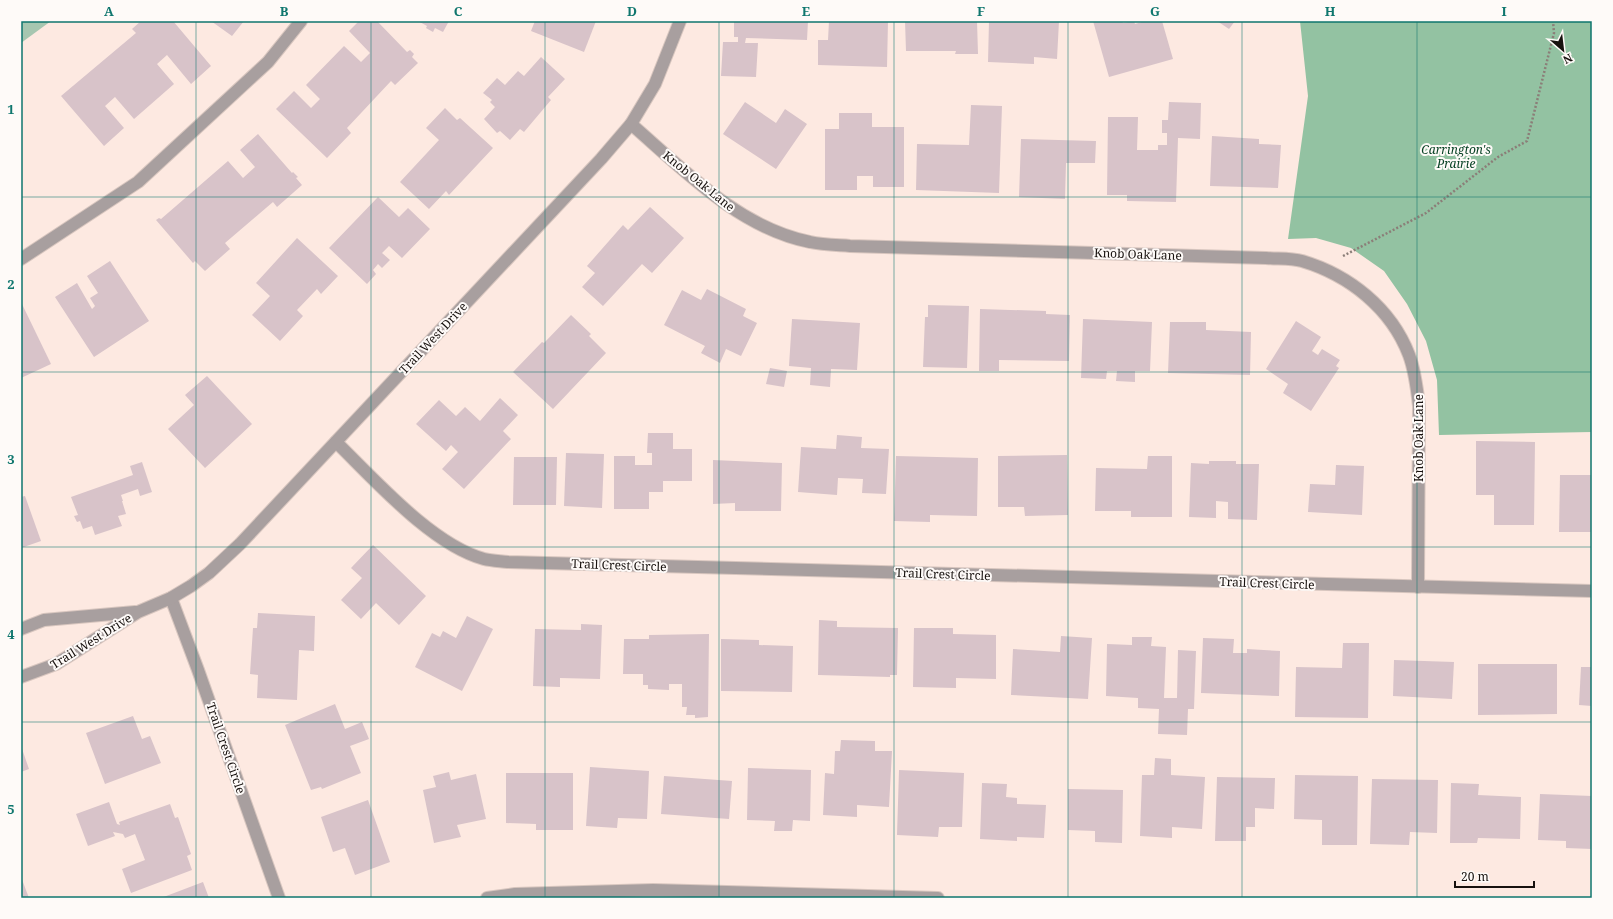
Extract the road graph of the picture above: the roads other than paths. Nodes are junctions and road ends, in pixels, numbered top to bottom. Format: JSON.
{"nodes":[{"id":1,"x":301,"y":21,"type":"edge"},
{"id":2,"x":680,"y":21,"type":"edge"},
{"id":3,"x":631,"y":124,"type":"junction"},
{"id":4,"x":21,"y":259,"type":"edge"},
{"id":5,"x":336,"y":442,"type":"junction"},
{"id":6,"x":1418,"y":587,"type":"junction"},
{"id":7,"x":1592,"y":591,"type":"edge"},
{"id":8,"x":171,"y":598,"type":"junction"},
{"id":9,"x":138,"y":612,"type":"junction"},
{"id":10,"x":21,"y":628,"type":"edge"},
{"id":11,"x":21,"y":677,"type":"edge"},
{"id":12,"x":279,"y":898,"type":"edge"},
{"id":13,"x":487,"y":898,"type":"edge"},
{"id":14,"x":938,"y":898,"type":"edge"}],
"edges":[{"from":1,"to":4,"type":"street"},
{"from":2,"to":3,"type":"street","name":"Trail West Drive"},
{"from":3,"to":5,"type":"street","name":"Trail West Drive"},
{"from":3,"to":6,"type":"street","name":"Knob Oak Lane"},
{"from":5,"to":6,"type":"street","name":"Trail Crest Circle"},
{"from":5,"to":8,"type":"street","name":"Trail West Drive"},
{"from":6,"to":7,"type":"street","name":"Trail Crest Circle"},
{"from":8,"to":9,"type":"street","name":"Trail West Drive"},
{"from":8,"to":12,"type":"street","name":"Trail Crest Circle"},
{"from":9,"to":10,"type":"street","name":"Trail West Drive"},
{"from":9,"to":11,"type":"street","name":"Trail West Drive"},
{"from":13,"to":14,"type":"street"}]}
